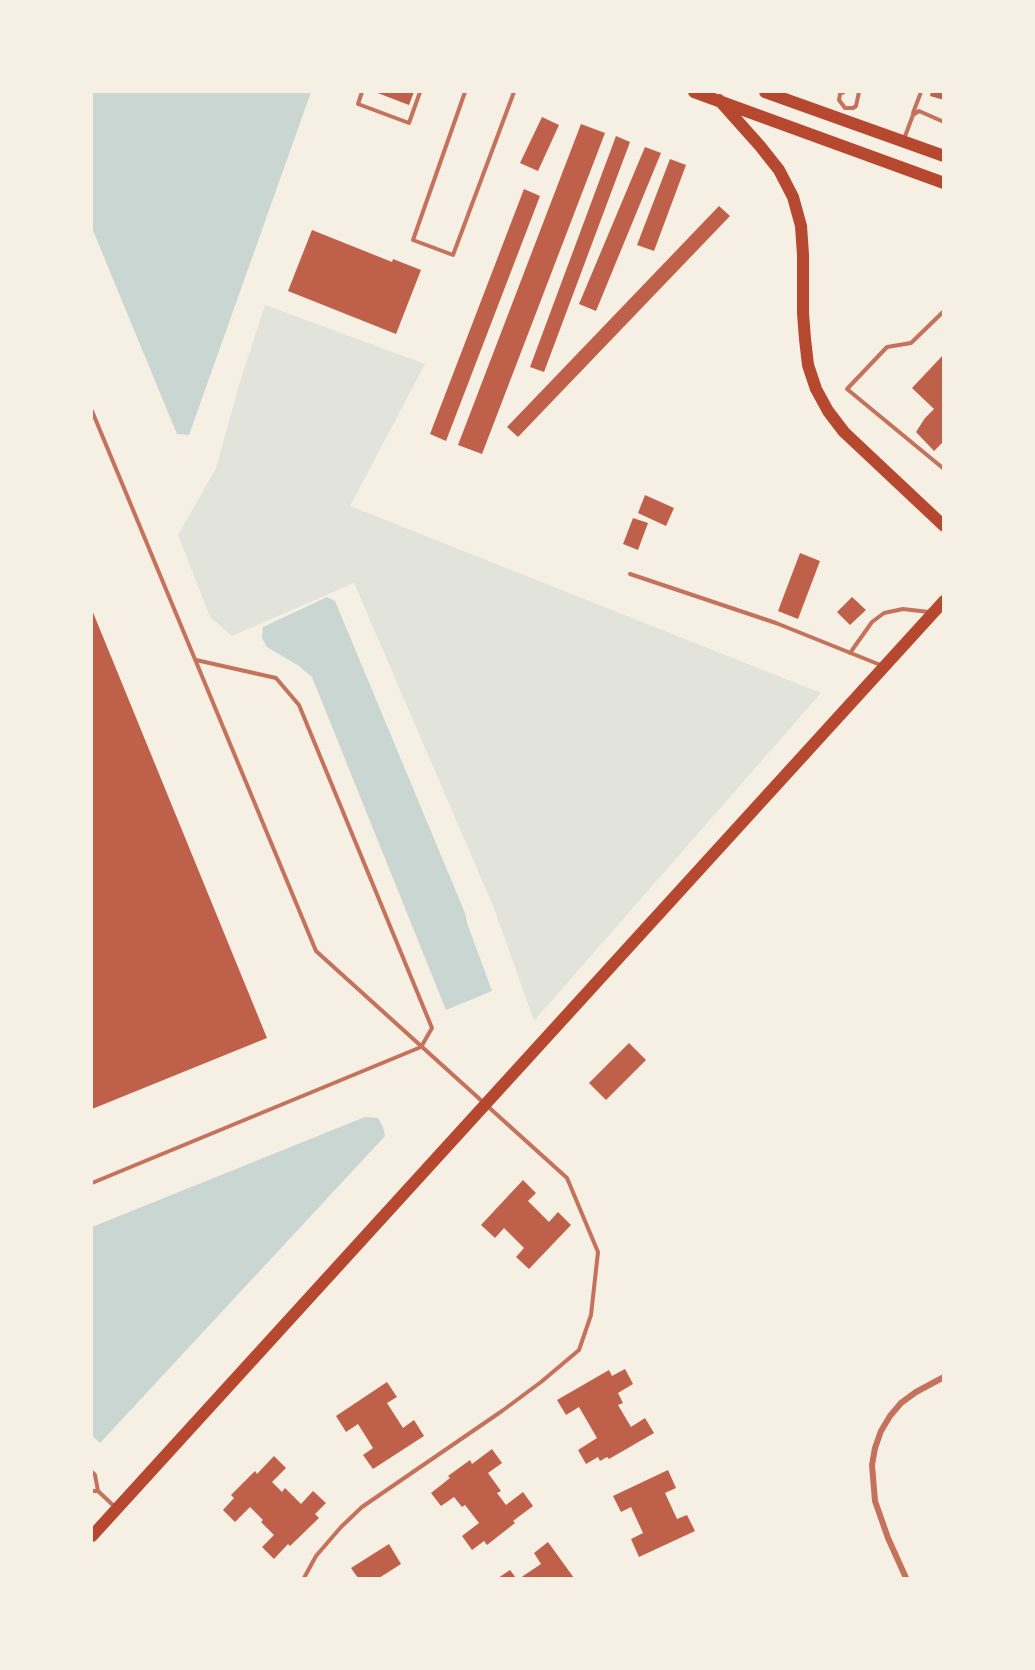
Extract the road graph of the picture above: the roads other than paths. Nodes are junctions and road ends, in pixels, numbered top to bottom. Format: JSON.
{"nodes":[{"id":1,"x":362,"y":92,"type":"edge"},
{"id":2,"x":420,"y":92,"type":"edge"},
{"id":3,"x":465,"y":92,"type":"edge"},
{"id":4,"x":514,"y":92,"type":"edge"},
{"id":5,"x":694,"y":92,"type":"edge"},
{"id":6,"x":765,"y":92,"type":"edge"},
{"id":7,"x":844,"y":92,"type":"edge"},
{"id":8,"x":859,"y":92,"type":"edge"},
{"id":9,"x":921,"y":92,"type":"edge"},
{"id":10,"x":719,"y":100,"type":"junction"},
{"id":11,"x":843,"y":114,"type":"junction"},
{"id":12,"x":913,"y":114,"type":"junction"},
{"id":13,"x":944,"y":122,"type":"edge"},
{"id":14,"x":903,"y":142,"type":"junction"},
{"id":15,"x":944,"y":156,"type":"edge"},
{"id":16,"x":944,"y":183,"type":"edge"},
{"id":17,"x":944,"y":311,"type":"edge"},
{"id":18,"x":92,"y":411,"type":"edge"},
{"id":19,"x":944,"y":469,"type":"edge"},
{"id":20,"x":944,"y":526,"type":"edge"},
{"id":21,"x":630,"y":574,"type":"dead end"},
{"id":22,"x":944,"y":601,"type":"edge"},
{"id":23,"x":933,"y":613,"type":"junction"},
{"id":24,"x":850,"y":653,"type":"junction"},
{"id":25,"x":196,"y":660,"type":"junction"},
{"id":26,"x":883,"y":667,"type":"junction"},
{"id":27,"x":421,"y":1047,"type":"junction"},
{"id":28,"x":485,"y":1103,"type":"junction"},
{"id":29,"x":92,"y":1183,"type":"edge"},
{"id":30,"x":944,"y":1377,"type":"edge"},
{"id":31,"x":92,"y":1472,"type":"edge"},
{"id":32,"x":92,"y":1491,"type":"edge"},
{"id":33,"x":98,"y":1491,"type":"junction"},
{"id":34,"x":116,"y":1508,"type":"junction"},
{"id":35,"x":92,"y":1536,"type":"edge"},
{"id":36,"x":304,"y":1578,"type":"edge"},
{"id":37,"x":906,"y":1578,"type":"edge"}],
"edges":[{"from":1,"to":2,"type":"lane"},
{"from":3,"to":4,"type":"lane"},
{"from":5,"to":10,"type":"main road"},
{"from":6,"to":11,"type":"main road"},
{"from":7,"to":11,"type":"lane"},
{"from":8,"to":11,"type":"lane"},
{"from":9,"to":12,"type":"lane"},
{"from":10,"to":16,"type":"main road"},
{"from":10,"to":20,"type":"main road"},
{"from":11,"to":14,"type":"main road"},
{"from":12,"to":13,"type":"lane"},
{"from":12,"to":14,"type":"lane"},
{"from":14,"to":15,"type":"main road"},
{"from":17,"to":19,"type":"lane"},
{"from":18,"to":25,"type":"lane"},
{"from":21,"to":24,"type":"lane"},
{"from":22,"to":23,"type":"main road"},
{"from":23,"to":24,"type":"lane"},
{"from":23,"to":26,"type":"main road"},
{"from":24,"to":26,"type":"lane"},
{"from":25,"to":27,"type":"lane"},
{"from":25,"to":27,"type":"lane"},
{"from":26,"to":28,"type":"main road"},
{"from":27,"to":28,"type":"lane"},
{"from":27,"to":29,"type":"lane"},
{"from":28,"to":34,"type":"main road"},
{"from":28,"to":36,"type":"lane"},
{"from":30,"to":37,"type":"street"},
{"from":31,"to":33,"type":"lane"},
{"from":32,"to":33,"type":"lane"},
{"from":33,"to":34,"type":"lane"},
{"from":34,"to":35,"type":"main road"}]}
